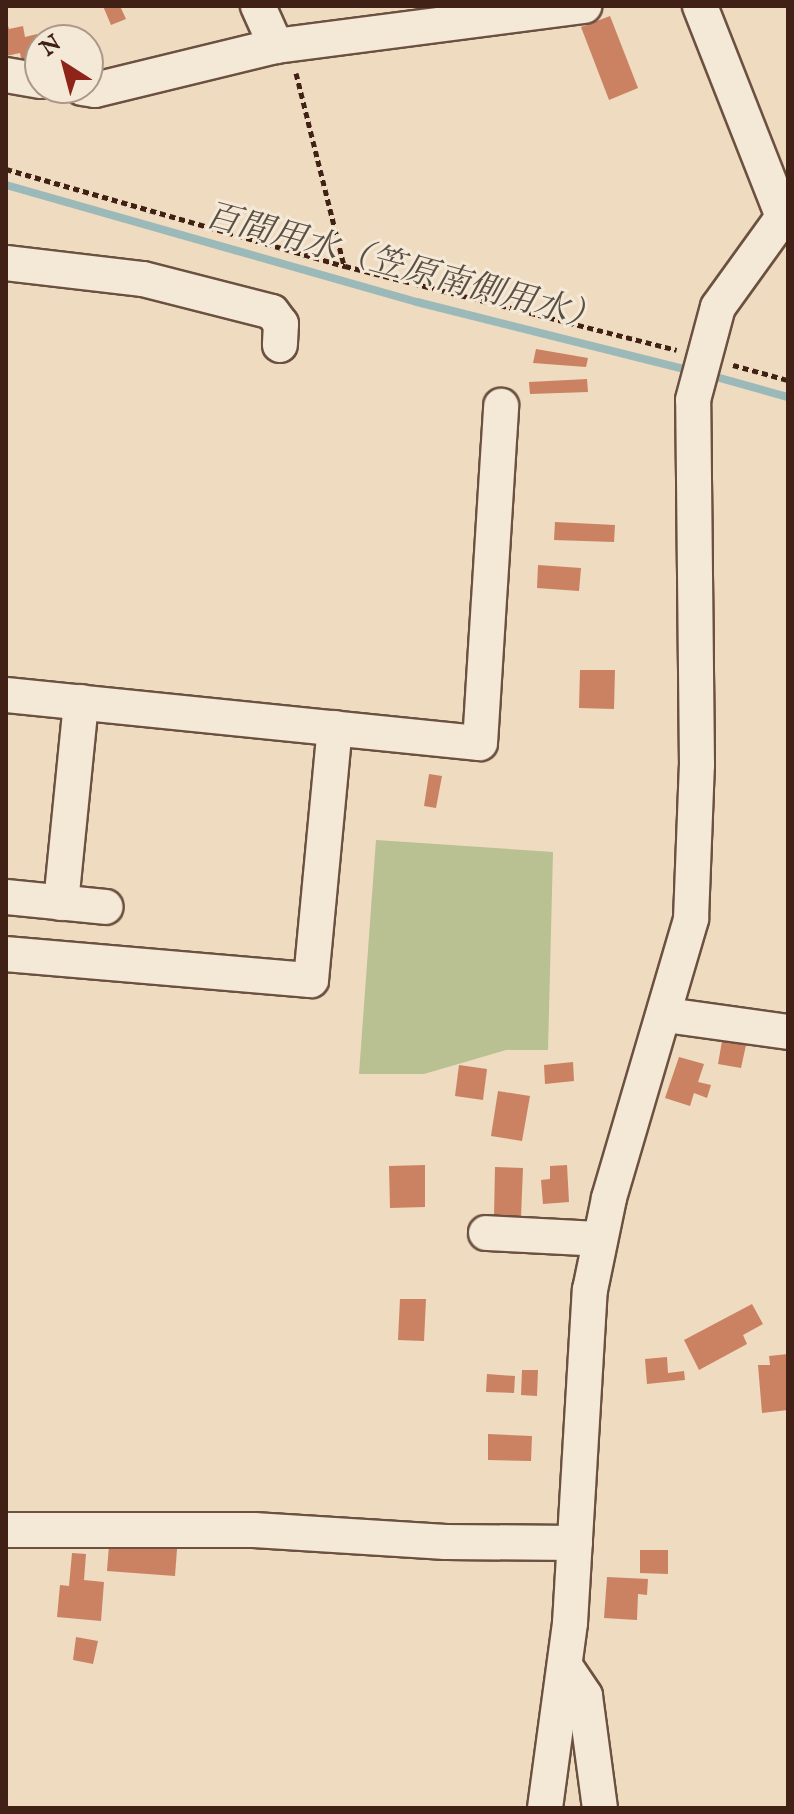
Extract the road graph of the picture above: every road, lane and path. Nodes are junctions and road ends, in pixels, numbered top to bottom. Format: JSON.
{"nodes":[{"id":1,"x":258,"y":6,"type":"edge"},
{"id":2,"x":584,"y":6,"type":"edge"},
{"id":3,"x":700,"y":6,"type":"edge"},
{"id":4,"x":487,"y":13,"type":"edge"},
{"id":5,"x":282,"y":45,"type":"junction"},
{"id":6,"x":104,"y":88,"type":"edge"},
{"id":7,"x":6,"y":169,"type":"edge"},
{"id":8,"x":785,"y":212,"type":"edge"},
{"id":9,"x":6,"y":263,"type":"edge"},
{"id":10,"x":345,"y":266,"type":"junction"},
{"id":11,"x":280,"y":345,"type":"dead end"},
{"id":12,"x":703,"y":357,"type":"junction"},
{"id":13,"x":788,"y":380,"type":"edge"},
{"id":14,"x":501,"y":406,"type":"dead end"},
{"id":15,"x":6,"y":695,"type":"edge"},
{"id":16,"x":81,"y":702,"type":"junction"},
{"id":17,"x":335,"y":728,"type":"junction"},
{"id":18,"x":6,"y":897,"type":"edge"},
{"id":19,"x":61,"y":903,"type":"junction"},
{"id":20,"x":106,"y":907,"type":"dead end"},
{"id":21,"x":6,"y":954,"type":"edge"},
{"id":22,"x":666,"y":1015,"type":"junction"},
{"id":23,"x":788,"y":1032,"type":"edge"},
{"id":24,"x":486,"y":1233,"type":"dead end"},
{"id":25,"x":600,"y":1239,"type":"junction"},
{"id":26,"x":6,"y":1530,"type":"edge"},
{"id":27,"x":575,"y":1543,"type":"junction"},
{"id":28,"x":565,"y":1666,"type":"junction"},
{"id":29,"x":545,"y":1808,"type":"edge"},
{"id":30,"x":600,"y":1808,"type":"edge"}],
"edges":[{"from":1,"to":5,"type":"street"},
{"from":2,"to":4,"type":"street"},
{"from":3,"to":8,"type":"street"},
{"from":4,"to":5,"type":"street"},
{"from":5,"to":6,"type":"street"},
{"from":5,"to":10,"type":"path"},
{"from":7,"to":10,"type":"path"},
{"from":8,"to":12,"type":"street"},
{"from":9,"to":11,"type":"street"},
{"from":10,"to":12,"type":"path"},
{"from":12,"to":13,"type":"path"},
{"from":12,"to":22,"type":"street"},
{"from":14,"to":17,"type":"street"},
{"from":15,"to":16,"type":"street"},
{"from":16,"to":17,"type":"street"},
{"from":16,"to":19,"type":"street"},
{"from":17,"to":21,"type":"street"},
{"from":18,"to":19,"type":"street"},
{"from":19,"to":20,"type":"street"},
{"from":22,"to":23,"type":"street"},
{"from":22,"to":25,"type":"street"},
{"from":24,"to":25,"type":"street"},
{"from":25,"to":27,"type":"street"},
{"from":26,"to":27,"type":"street"},
{"from":27,"to":28,"type":"street"},
{"from":28,"to":29,"type":"street"},
{"from":28,"to":30,"type":"street"}]}
